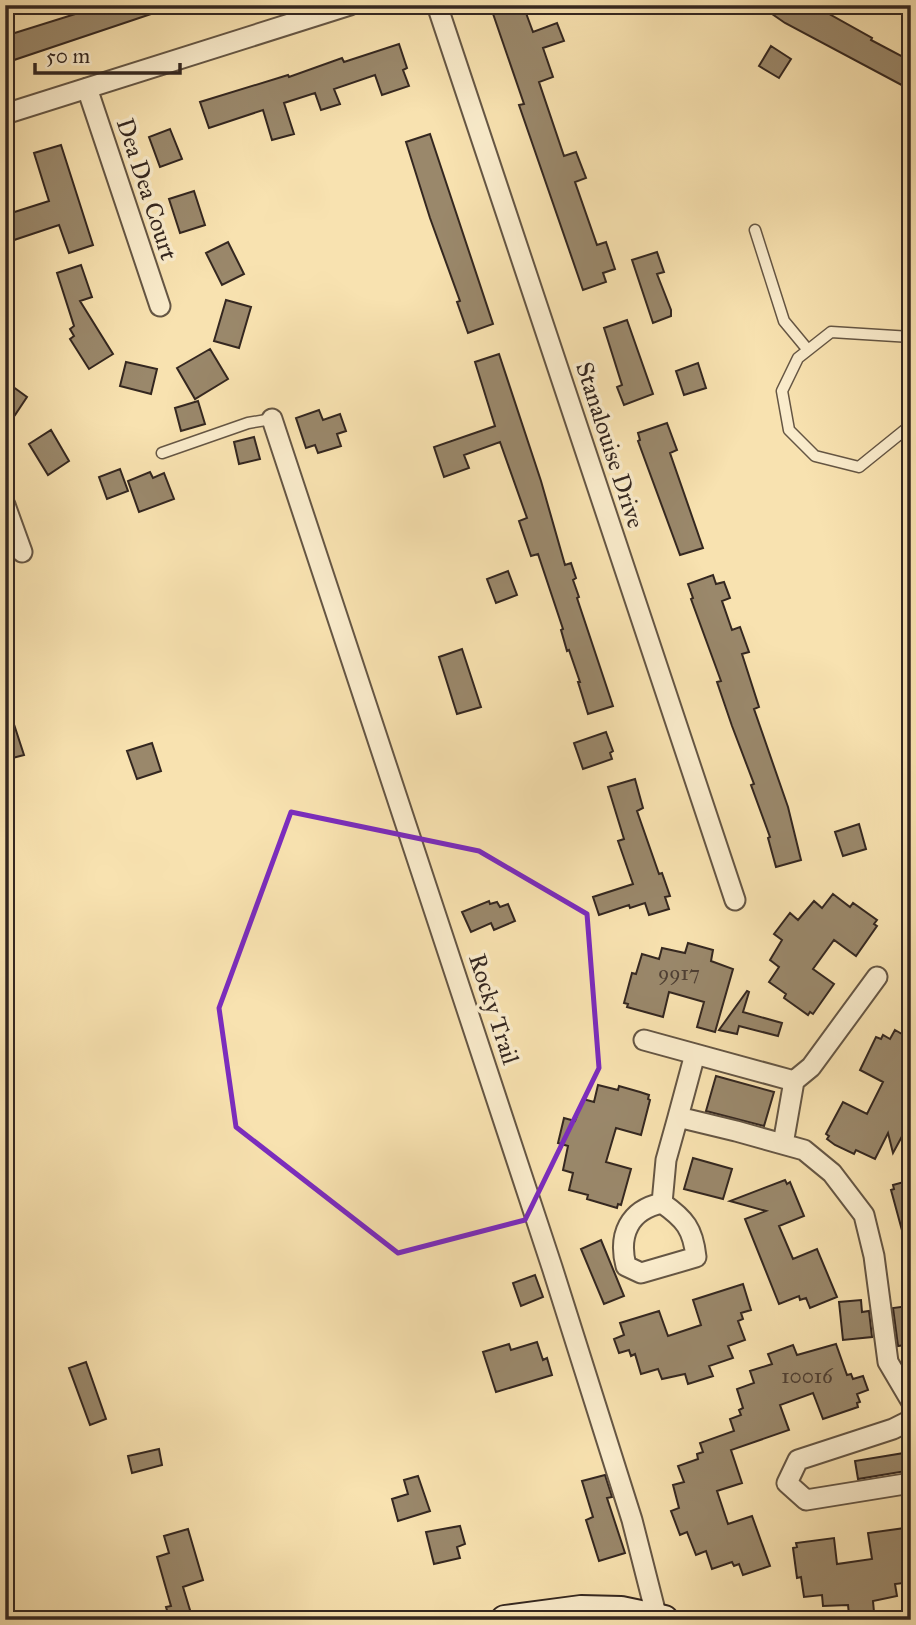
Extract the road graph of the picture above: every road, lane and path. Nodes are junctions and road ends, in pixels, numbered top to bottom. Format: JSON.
{"nodes":[{"id":1,"x":350,"y":5,"type":"edge"},
{"id":2,"x":438,"y":5,"type":"edge"},
{"id":3,"x":88,"y":88,"type":"junction"},
{"id":4,"x":5,"y":114,"type":"edge"},
{"id":5,"x":755,"y":230,"type":"dead end"},
{"id":6,"x":160,"y":306,"type":"dead end"},
{"id":7,"x":911,"y":337,"type":"edge"},
{"id":8,"x":808,"y":350,"type":"junction"},
{"id":9,"x":272,"y":419,"type":"joint"},
{"id":10,"x":911,"y":425,"type":"edge"},
{"id":11,"x":162,"y":453,"type":"dead end"},
{"id":12,"x":5,"y":505,"type":"edge"},
{"id":13,"x":22,"y":552,"type":"dead end"},
{"id":14,"x":735,"y":900,"type":"dead end"},
{"id":15,"x":877,"y":977,"type":"dead end"},
{"id":16,"x":644,"y":1040,"type":"dead end"},
{"id":17,"x":695,"y":1054,"type":"junction"},
{"id":18,"x":794,"y":1081,"type":"junction"},
{"id":19,"x":678,"y":1117,"type":"junction"},
{"id":20,"x":783,"y":1144,"type":"junction"},
{"id":21,"x":662,"y":1203,"type":"dead end"},
{"id":22,"x":911,"y":1401,"type":"edge"},
{"id":23,"x":911,"y":1420,"type":"edge"},
{"id":24,"x":911,"y":1483,"type":"edge"},
{"id":25,"x":660,"y":1619,"type":"edge"},
{"id":26,"x":505,"y":1620,"type":"edge"}],
"edges":[{"from":1,"to":3,"type":"street"},
{"from":2,"to":14,"type":"street","name":"Stanalouise Drive"},
{"from":3,"to":4,"type":"street"},
{"from":3,"to":6,"type":"street","name":"Dea Dea Court"},
{"from":5,"to":8,"type":"lane"},
{"from":7,"to":8,"type":"lane"},
{"from":8,"to":10,"type":"lane"},
{"from":9,"to":11,"type":"lane"},
{"from":9,"to":25,"type":"street","name":"Rocky Trail"},
{"from":12,"to":13,"type":"street"},
{"from":15,"to":18,"type":"street"},
{"from":16,"to":17,"type":"street"},
{"from":17,"to":18,"type":"street"},
{"from":17,"to":19,"type":"street"},
{"from":18,"to":20,"type":"street"},
{"from":19,"to":20,"type":"street"},
{"from":19,"to":21,"type":"street"},
{"from":20,"to":22,"type":"street"},
{"from":23,"to":24,"type":"street"},
{"from":25,"to":26,"type":"main road"}]}
